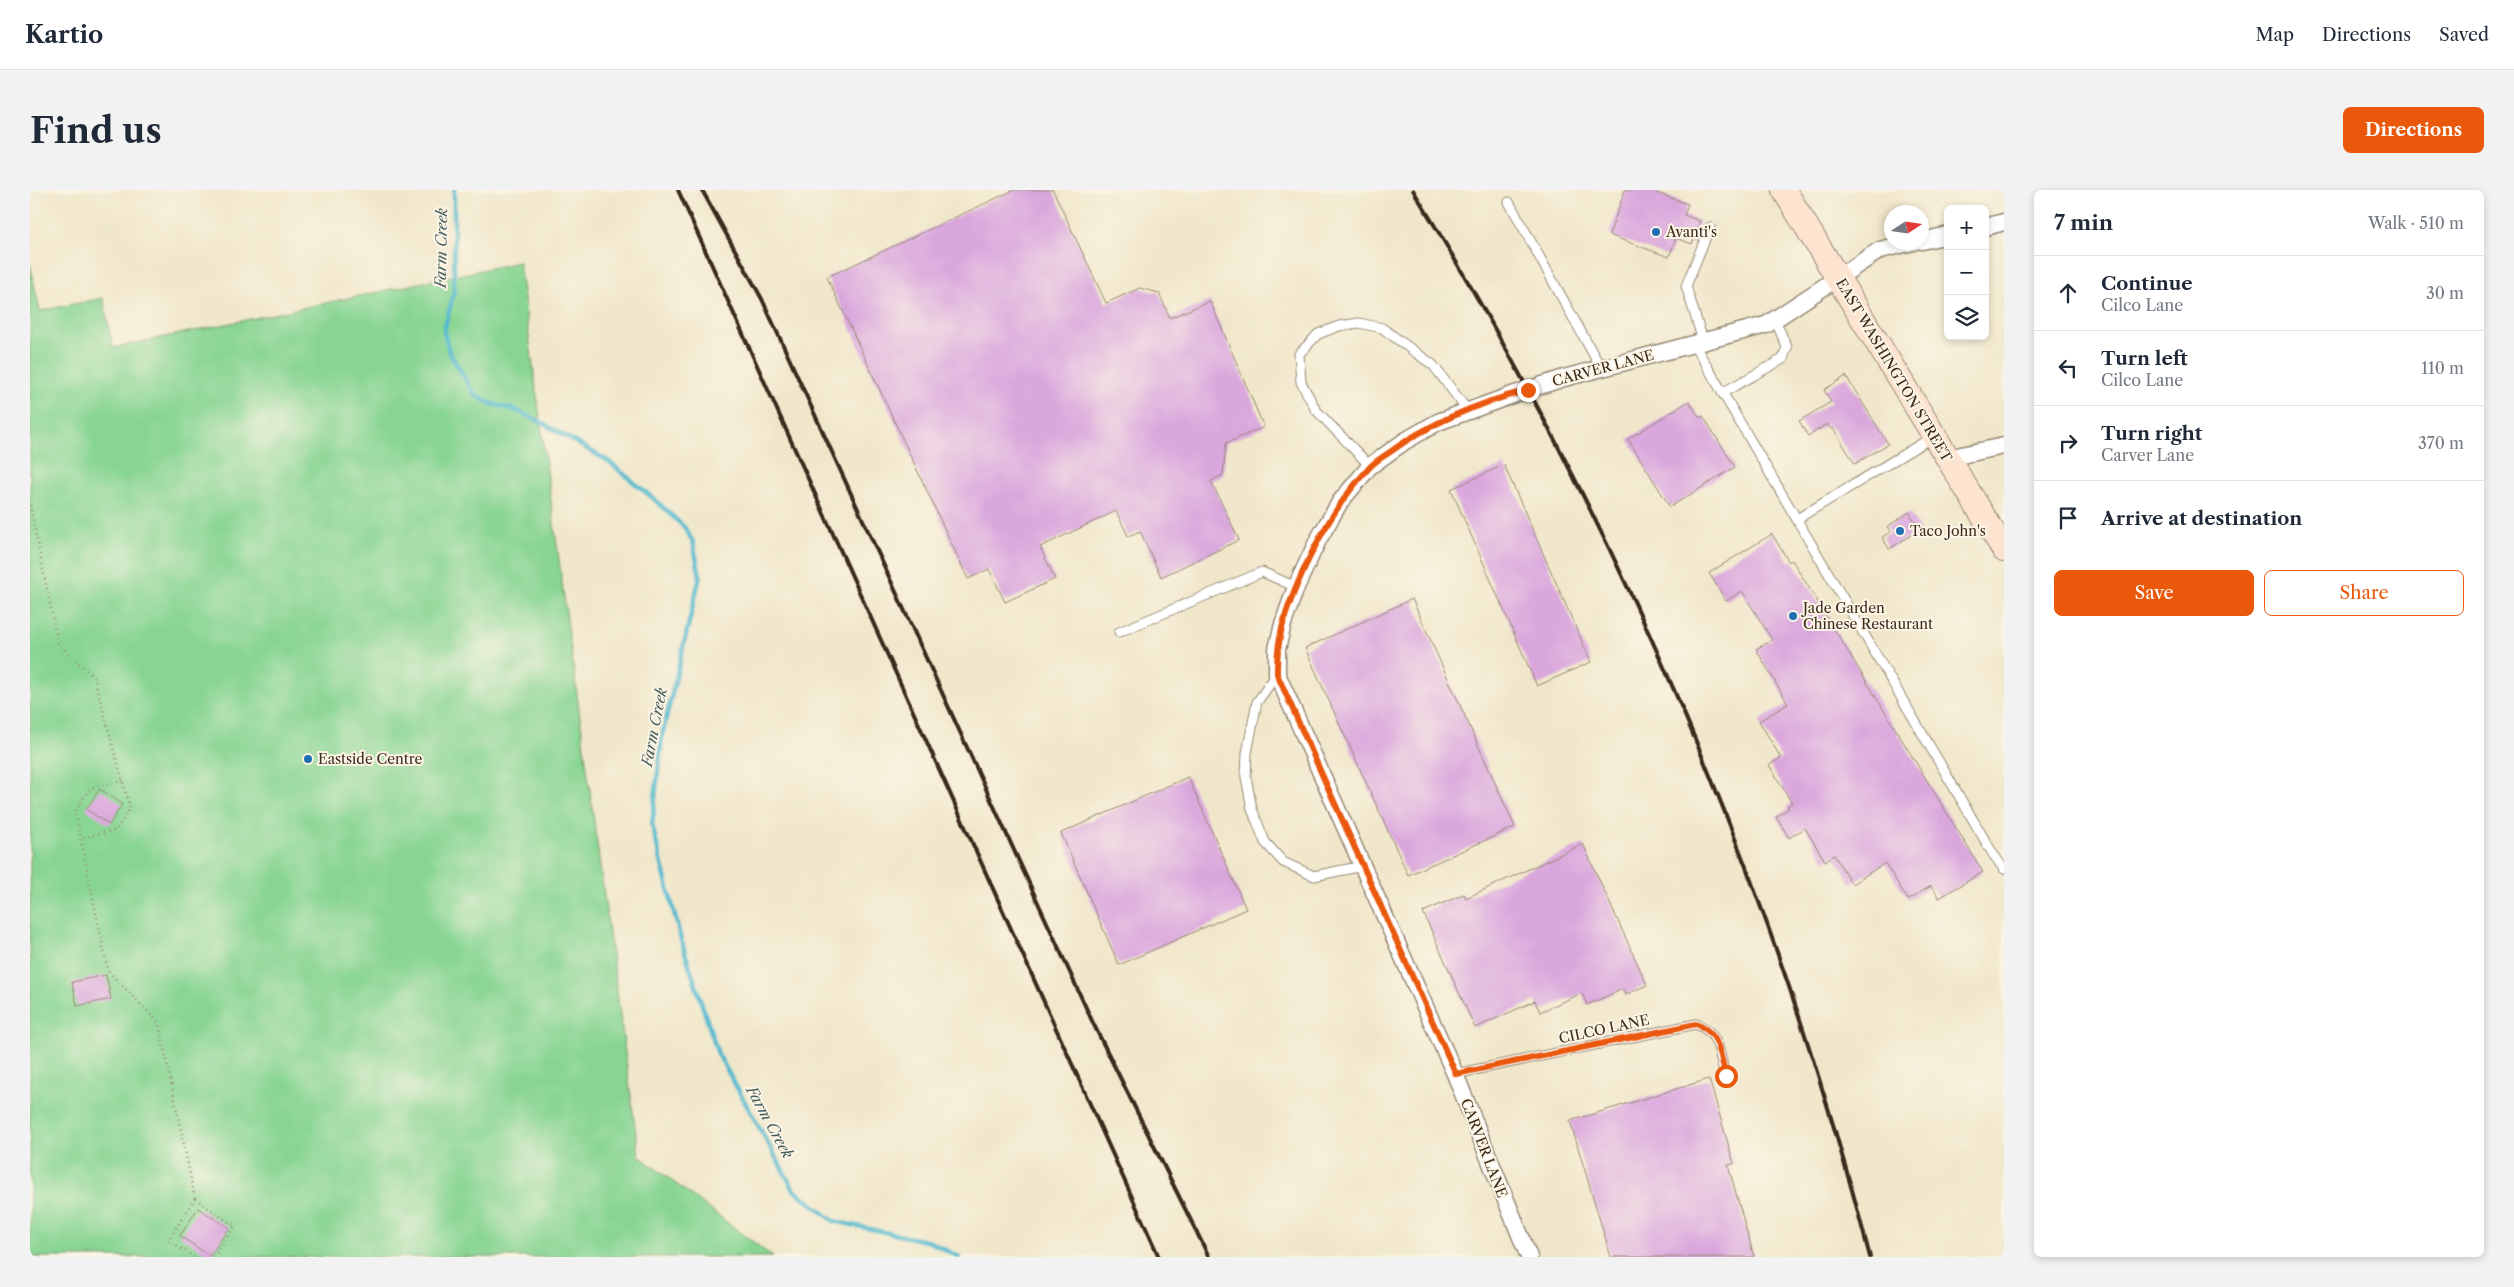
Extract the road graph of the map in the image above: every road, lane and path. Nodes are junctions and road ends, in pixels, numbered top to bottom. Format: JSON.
{"nodes":[{"id":1,"x":1784,"y":190,"type":"edge"},
{"id":2,"x":1509,"y":202,"type":"dead end"},
{"id":3,"x":2004,"y":222,"type":"edge"},
{"id":4,"x":1989,"y":225,"type":"edge"},
{"id":5,"x":1710,"y":227,"type":"dead end"},
{"id":6,"x":1944,"y":236,"type":"edge"},
{"id":7,"x":1929,"y":239,"type":"edge"},
{"id":8,"x":1884,"y":249,"type":"edge"},
{"id":9,"x":1837,"y":278,"type":"junction"},
{"id":10,"x":1775,"y":320,"type":"junction"},
{"id":11,"x":1698,"y":343,"type":"junction"},
{"id":12,"x":1601,"y":368,"type":"junction"},
{"id":13,"x":1722,"y":393,"type":"junction"},
{"id":14,"x":1468,"y":410,"type":"junction"},
{"id":15,"x":1934,"y":436,"type":"junction"},
{"id":16,"x":2004,"y":446,"type":"edge"},
{"id":17,"x":1947,"y":458,"type":"junction"},
{"id":18,"x":1370,"y":466,"type":"junction"},
{"id":19,"x":30,"y":505,"type":"edge"},
{"id":20,"x":1797,"y":520,"type":"junction"},
{"id":21,"x":2004,"y":550,"type":"edge"},
{"id":22,"x":1296,"y":587,"type":"junction"},
{"id":23,"x":1119,"y":632,"type":"dead end"},
{"id":24,"x":1277,"y":674,"type":"junction"},
{"id":25,"x":123,"y":781,"type":"junction"},
{"id":26,"x":81,"y":838,"type":"junction"},
{"id":27,"x":1363,"y":866,"type":"junction"},
{"id":28,"x":2004,"y":869,"type":"edge"},
{"id":29,"x":1456,"y":1074,"type":"junction"},
{"id":30,"x":1726,"y":1076,"type":"dead end"},
{"id":31,"x":195,"y":1199,"type":"junction"},
{"id":32,"x":194,"y":1257,"type":"edge"},
{"id":33,"x":214,"y":1257,"type":"edge"},
{"id":34,"x":1529,"y":1257,"type":"edge"}],
"edges":[{"from":1,"to":9,"type":"main road","name":"EAST WASHINGTON STREET"},
{"from":2,"to":12,"type":"lane"},
{"from":3,"to":4,"type":"street"},
{"from":5,"to":11,"type":"lane"},
{"from":6,"to":7,"type":"street"},
{"from":8,"to":9,"type":"street","name":"CARVER LANE"},
{"from":9,"to":10,"type":"street","name":"CARVER LANE"},
{"from":9,"to":15,"type":"main road","name":"EAST WASHINGTON STREET"},
{"from":10,"to":11,"type":"street","name":"CARVER LANE"},
{"from":10,"to":13,"type":"lane"},
{"from":11,"to":12,"type":"street","name":"CARVER LANE"},
{"from":11,"to":13,"type":"lane"},
{"from":12,"to":14,"type":"street","name":"CARVER LANE"},
{"from":13,"to":20,"type":"lane"},
{"from":14,"to":18,"type":"street","name":"CARVER LANE"},
{"from":14,"to":18,"type":"lane"},
{"from":15,"to":17,"type":"main road","name":"EAST WASHINGTON STREET"},
{"from":15,"to":20,"type":"lane"},
{"from":16,"to":17,"type":"street"},
{"from":17,"to":21,"type":"main road","name":"EAST WASHINGTON STREET"},
{"from":18,"to":22,"type":"street","name":"CARVER LANE"},
{"from":19,"to":25,"type":"path"},
{"from":20,"to":28,"type":"lane"},
{"from":22,"to":23,"type":"lane"},
{"from":22,"to":24,"type":"street","name":"CARVER LANE"},
{"from":24,"to":27,"type":"street","name":"CARVER LANE"},
{"from":24,"to":27,"type":"lane"},
{"from":25,"to":26,"type":"path"},
{"from":25,"to":26,"type":"path"},
{"from":26,"to":31,"type":"path"},
{"from":27,"to":29,"type":"street","name":"CARVER LANE"},
{"from":29,"to":30,"type":"lane","name":"CILCO LANE"},
{"from":29,"to":34,"type":"street","name":"CARVER LANE"},
{"from":31,"to":32,"type":"path"},
{"from":31,"to":33,"type":"path"}]}
